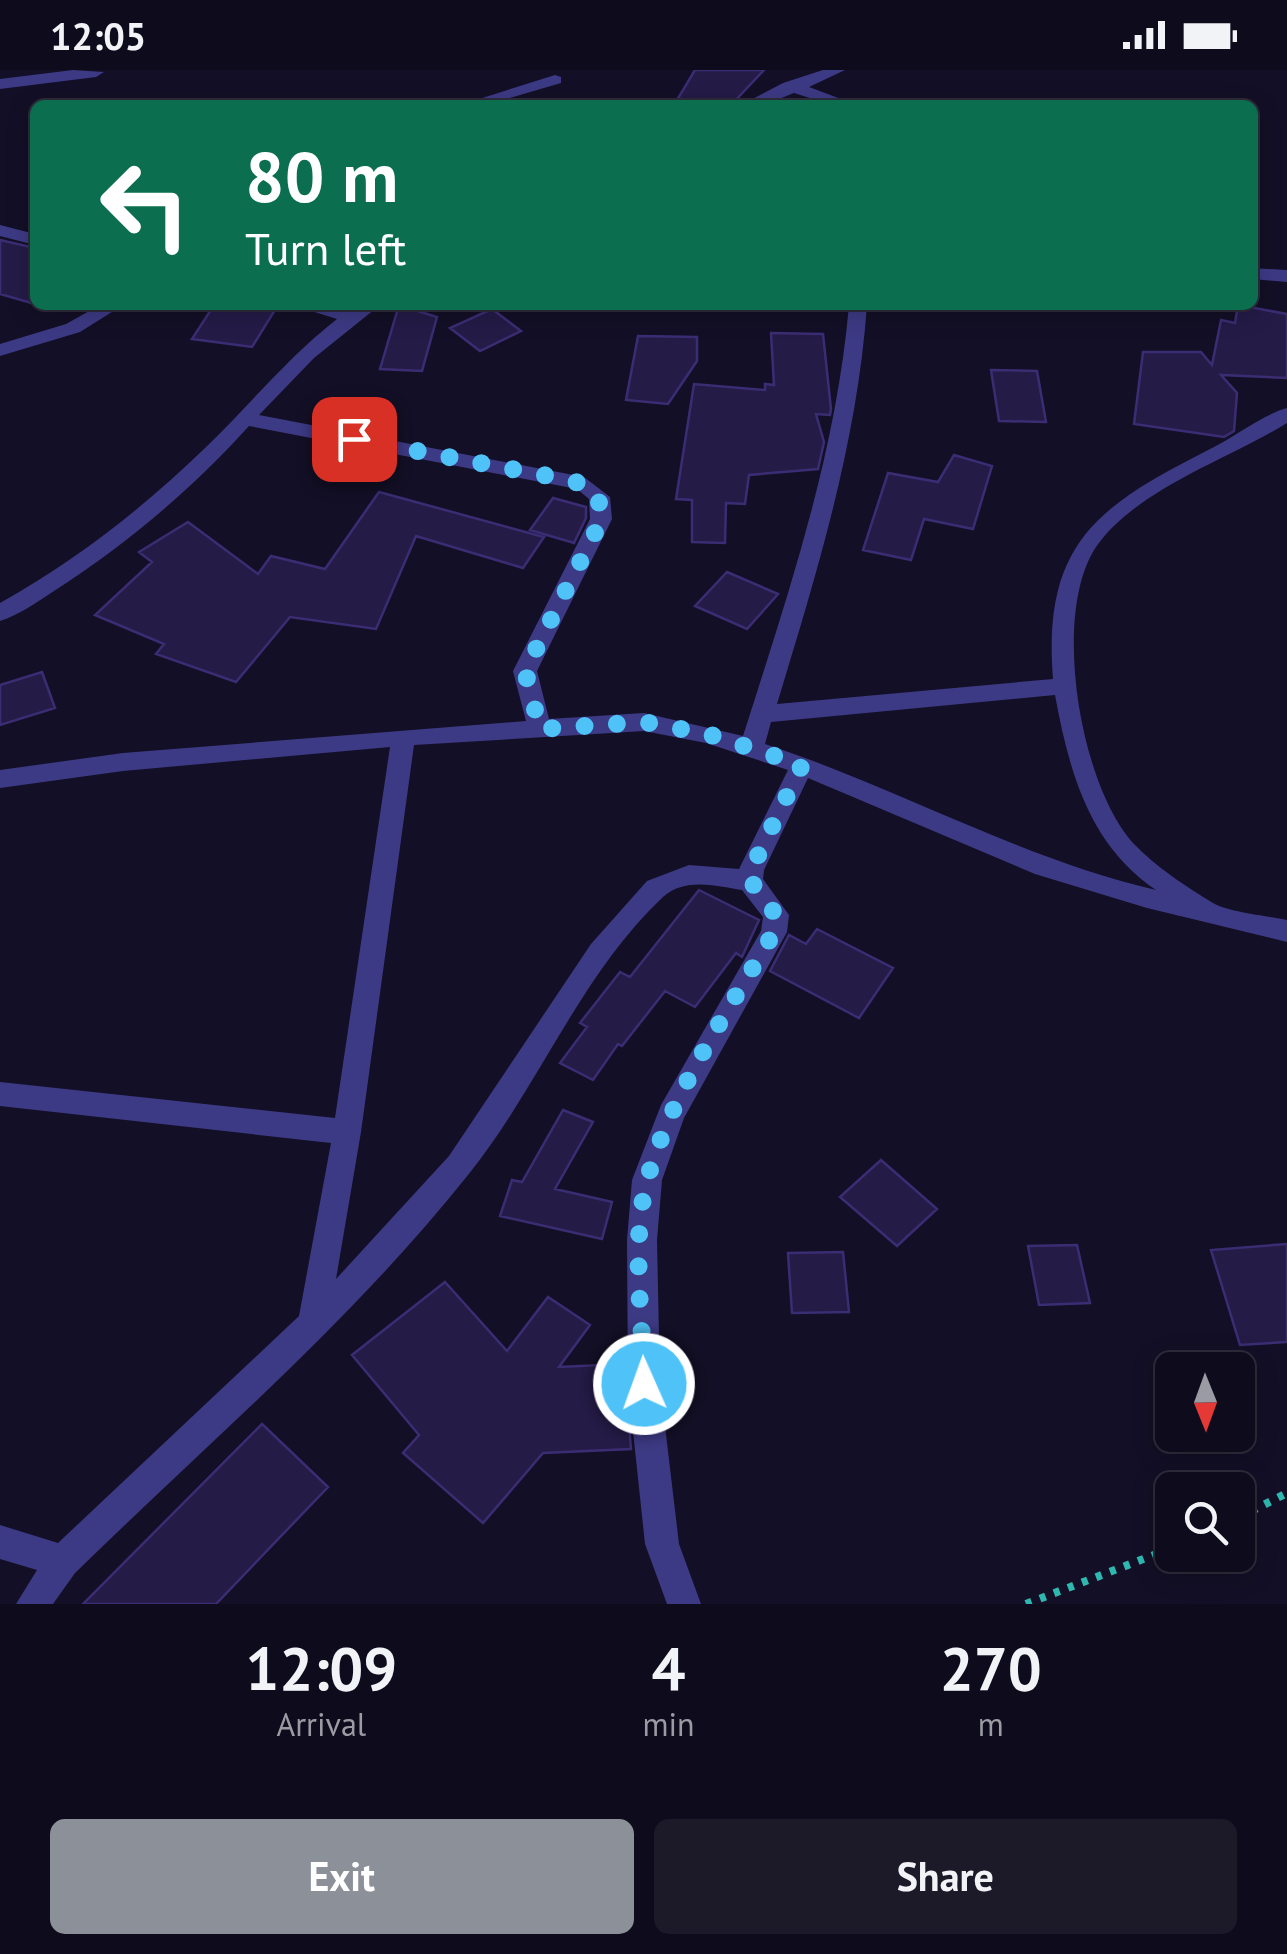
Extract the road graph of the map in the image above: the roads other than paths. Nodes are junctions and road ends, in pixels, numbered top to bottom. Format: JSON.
{"nodes":[{"id":1,"x":837,"y":70,"type":"edge"},
{"id":2,"x":96,"y":72,"type":"edge"},
{"id":3,"x":555,"y":83,"type":"edge"},
{"id":4,"x":0,"y":84,"type":"edge"},
{"id":5,"x":789,"y":86,"type":"junction"},
{"id":6,"x":499,"y":100,"type":"edge"},
{"id":7,"x":760,"y":100,"type":"edge"},
{"id":8,"x":832,"y":100,"type":"edge"},
{"id":9,"x":0,"y":230,"type":"edge"},
{"id":10,"x":30,"y":239,"type":"edge"},
{"id":11,"x":1258,"y":274,"type":"edge"},
{"id":12,"x":1287,"y":276,"type":"edge"},
{"id":13,"x":105,"y":310,"type":"edge"},
{"id":14,"x":321,"y":310,"type":"edge"},
{"id":15,"x":362,"y":310,"type":"edge"},
{"id":16,"x":858,"y":310,"type":"edge"},
{"id":17,"x":350,"y":317,"type":"junction"},
{"id":18,"x":0,"y":350,"type":"edge"},
{"id":19,"x":1287,"y":414,"type":"edge"},
{"id":20,"x":245,"y":418,"type":"junction"},
{"id":21,"x":0,"y":613,"type":"edge"},
{"id":22,"x":1066,"y":686,"type":"junction"},
{"id":23,"x":762,"y":714,"type":"junction"},
{"id":24,"x":540,"y":729,"type":"junction"},
{"id":25,"x":403,"y":737,"type":"junction"},
{"id":26,"x":752,"y":748,"type":"junction"},
{"id":27,"x":802,"y":765,"type":"junction"},
{"id":28,"x":0,"y":779,"type":"edge"},
{"id":29,"x":750,"y":880,"type":"junction"},
{"id":30,"x":1211,"y":914,"type":"junction"},
{"id":31,"x":1287,"y":931,"type":"edge"},
{"id":32,"x":0,"y":1094,"type":"edge"},
{"id":33,"x":347,"y":1132,"type":"junction"},
{"id":34,"x":314,"y":1319,"type":"junction"},
{"id":35,"x":0,"y":1542,"type":"edge"},
{"id":36,"x":63,"y":1561,"type":"junction"},
{"id":37,"x":34,"y":1604,"type":"edge"},
{"id":38,"x":684,"y":1604,"type":"edge"}],
"edges":[{"from":1,"to":5,"type":"street"},
{"from":2,"to":4,"type":"street"},
{"from":3,"to":6,"type":"street"},
{"from":5,"to":7,"type":"street"},
{"from":5,"to":8,"type":"street"},
{"from":9,"to":10,"type":"street"},
{"from":11,"to":12,"type":"street"},
{"from":13,"to":18,"type":"street"},
{"from":14,"to":17,"type":"street"},
{"from":15,"to":17,"type":"street"},
{"from":16,"to":23,"type":"street"},
{"from":17,"to":20,"type":"street"},
{"from":19,"to":22,"type":"street"},
{"from":20,"to":21,"type":"street"},
{"from":20,"to":24,"type":"street"},
{"from":22,"to":23,"type":"street"},
{"from":22,"to":30,"type":"street"},
{"from":23,"to":26,"type":"street"},
{"from":24,"to":25,"type":"street"},
{"from":24,"to":26,"type":"street"},
{"from":25,"to":28,"type":"street"},
{"from":25,"to":33,"type":"street"},
{"from":26,"to":27,"type":"street"},
{"from":27,"to":29,"type":"street"},
{"from":27,"to":30,"type":"street"},
{"from":29,"to":34,"type":"street"},
{"from":29,"to":38,"type":"street"},
{"from":30,"to":31,"type":"street"},
{"from":32,"to":33,"type":"street"},
{"from":33,"to":34,"type":"street"},
{"from":34,"to":36,"type":"street"},
{"from":35,"to":36,"type":"street"},
{"from":36,"to":37,"type":"street"}]}
